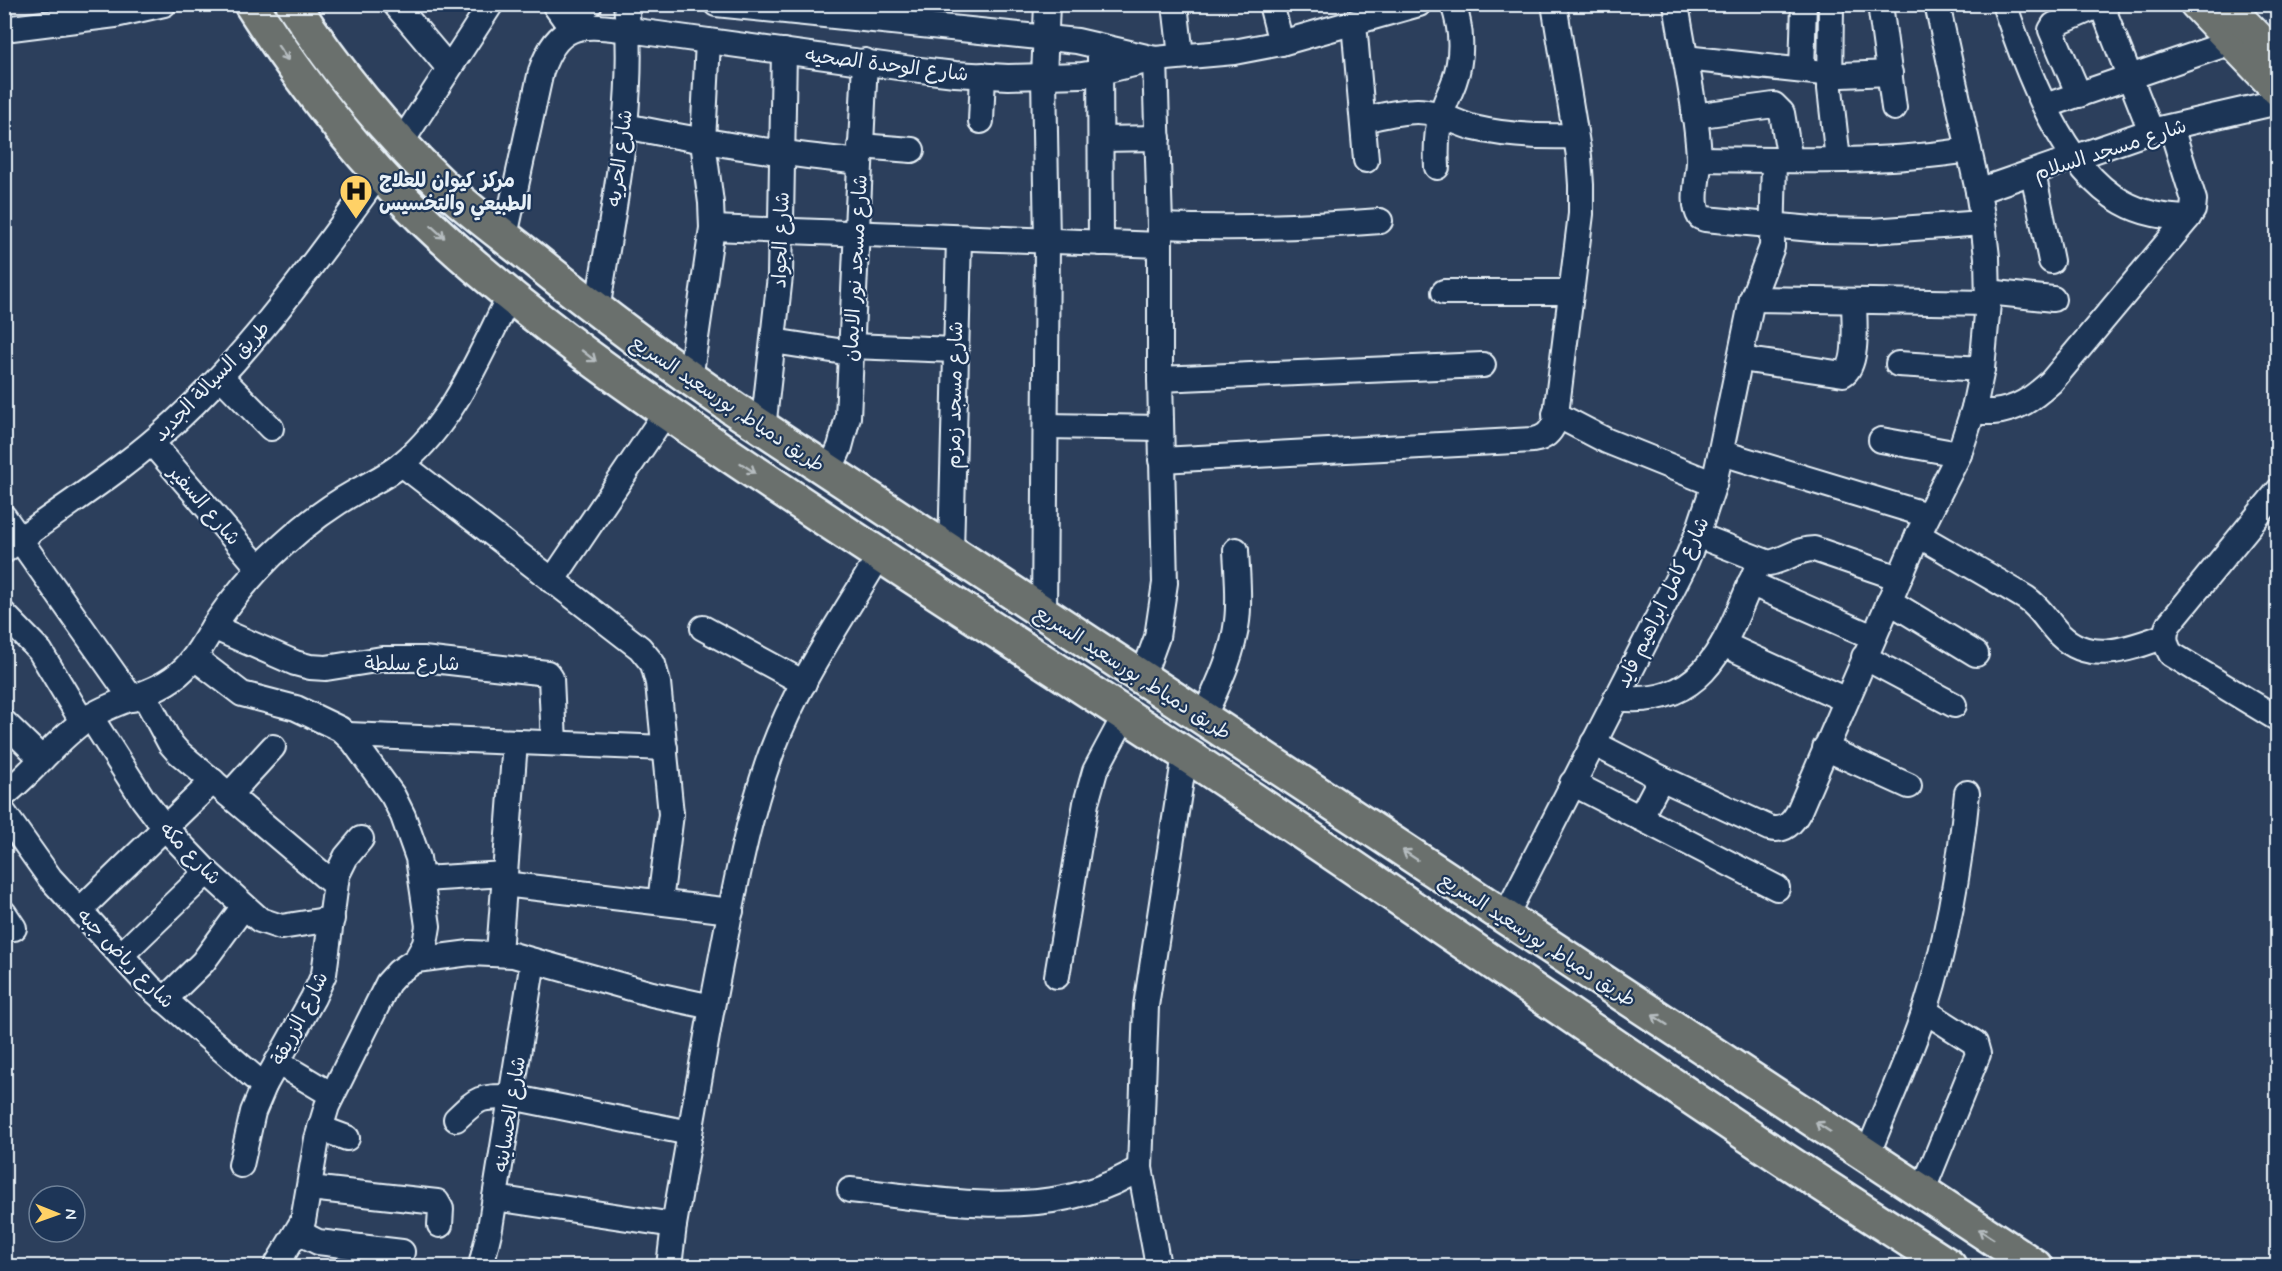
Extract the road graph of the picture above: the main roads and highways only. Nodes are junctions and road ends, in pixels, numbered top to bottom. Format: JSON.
{"nodes":[{"id":1,"x":251,"y":4,"type":"edge"},
{"id":2,"x":292,"y":4,"type":"edge"},
{"id":3,"x":2195,"y":4,"type":"edge"},
{"id":4,"x":2226,"y":4,"type":"edge"},
{"id":5,"x":2261,"y":43,"type":"edge"},
{"id":6,"x":2277,"y":91,"type":"edge"},
{"id":7,"x":645,"y":347,"type":"junction"},
{"id":8,"x":622,"y":381,"type":"junction"},
{"id":9,"x":701,"y":386,"type":"junction"},
{"id":10,"x":677,"y":420,"type":"junction"},
{"id":11,"x":1949,"y":1266,"type":"edge"},
{"id":12,"x":2035,"y":1266,"type":"edge"}],
"edges":[{"from":1,"to":8,"type":"highway","name":"طريق دمياط, بورسعيد السريع","one_way":true},
{"from":2,"to":7,"type":"highway","name":"طريق دمياط, بورسعيد السريع"},
{"from":3,"to":5,"type":"main road"},
{"from":4,"to":5,"type":"main road"},
{"from":5,"to":6,"type":"main road"},
{"from":7,"to":8,"type":"highway"},
{"from":7,"to":9,"type":"highway","name":"طريق دمياط, بورسعيد السريع"},
{"from":8,"to":10,"type":"highway","name":"طريق دمياط, بورسعيد السريع"},
{"from":9,"to":10,"type":"highway"},
{"from":12,"to":9,"type":"highway","name":"طريق دمياط, بورسعيد السريع","one_way":true},
{"from":10,"to":11,"type":"highway","name":"طريق دمياط, بورسعيد السريع","one_way":true}]}
